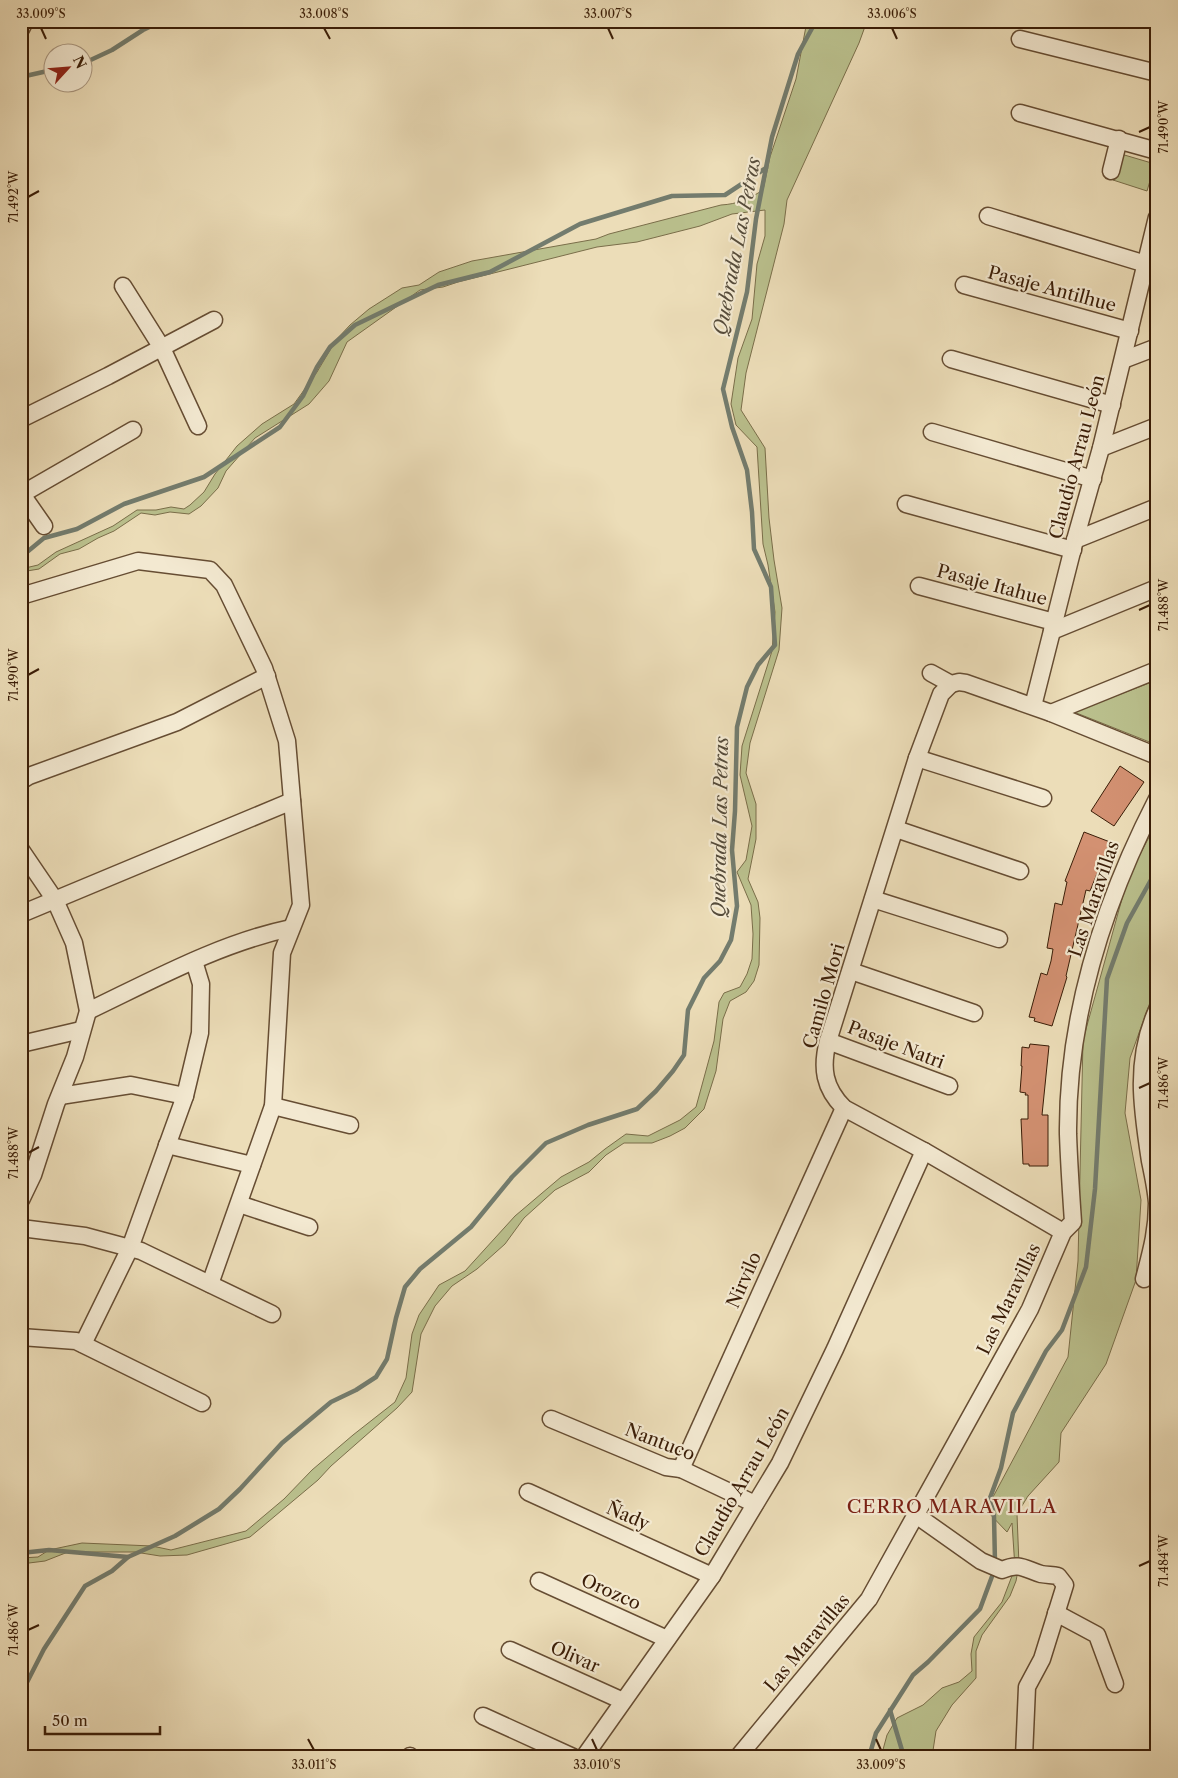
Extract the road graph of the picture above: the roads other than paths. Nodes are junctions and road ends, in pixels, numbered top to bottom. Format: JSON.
{"nodes":[{"id":1,"x":25,"y":21,"type":"edge"},
{"id":2,"x":21,"y":29,"type":"edge"},
{"id":3,"x":1020,"y":39,"type":"dead end"},
{"id":4,"x":1157,"y":73,"type":"edge"},
{"id":5,"x":1020,"y":113,"type":"dead end"},
{"id":6,"x":1119,"y":139,"type":"junction"},
{"id":7,"x":1157,"y":151,"type":"edge"},
{"id":8,"x":1111,"y":171,"type":"dead end"},
{"id":9,"x":988,"y":216,"type":"dead end"},
{"id":10,"x":1157,"y":217,"type":"edge"},
{"id":11,"x":1151,"y":262,"type":"edge"},
{"id":12,"x":964,"y":285,"type":"dead end"},
{"id":13,"x":123,"y":286,"type":"dead end"},
{"id":14,"x":214,"y":320,"type":"dead end"},
{"id":15,"x":1130,"y":331,"type":"junction"},
{"id":16,"x":1157,"y":347,"type":"edge"},
{"id":17,"x":162,"y":348,"type":"junction"},
{"id":18,"x":951,"y":359,"type":"dead end"},
{"id":19,"x":1123,"y":360,"type":"junction"},
{"id":20,"x":1112,"y":405,"type":"junction"},
{"id":21,"x":21,"y":419,"type":"edge"},
{"id":22,"x":198,"y":426,"type":"dead end"},
{"id":23,"x":1157,"y":426,"type":"edge"},
{"id":24,"x":133,"y":430,"type":"dead end"},
{"id":25,"x":932,"y":432,"type":"dead end"},
{"id":26,"x":1101,"y":448,"type":"junction"},
{"id":27,"x":1093,"y":479,"type":"junction"},
{"id":28,"x":22,"y":493,"type":"edge"},
{"id":29,"x":906,"y":504,"type":"dead end"},
{"id":30,"x":1157,"y":508,"type":"edge"},
{"id":31,"x":44,"y":526,"type":"dead end"},
{"id":32,"x":1074,"y":545,"type":"junction"},
{"id":33,"x":919,"y":586,"type":"dead end"},
{"id":34,"x":1157,"y":588,"type":"edge"},
{"id":35,"x":21,"y":596,"type":"edge"},
{"id":36,"x":1053,"y":627,"type":"junction"},
{"id":37,"x":1157,"y":670,"type":"edge"},
{"id":38,"x":931,"y":673,"type":"dead end"},
{"id":39,"x":267,"y":676,"type":"junction"},
{"id":40,"x":951,"y":684,"type":"junction"},
{"id":41,"x":1033,"y":706,"type":"junction"},
{"id":42,"x":1051,"y":712,"type":"junction"},
{"id":43,"x":1157,"y":756,"type":"edge"},
{"id":44,"x":917,"y":758,"type":"junction"},
{"id":45,"x":21,"y":781,"type":"edge"},
{"id":46,"x":1043,"y":798,"type":"dead end"},
{"id":47,"x":1157,"y":799,"type":"edge"},
{"id":48,"x":292,"y":801,"type":"junction"},
{"id":49,"x":896,"y":829,"type":"junction"},
{"id":50,"x":21,"y":850,"type":"edge"},
{"id":51,"x":1020,"y":871,"type":"dead end"},
{"id":52,"x":873,"y":899,"type":"junction"},
{"id":53,"x":56,"y":900,"type":"junction"},
{"id":54,"x":21,"y":914,"type":"edge"},
{"id":55,"x":291,"y":928,"type":"junction"},
{"id":56,"x":999,"y":939,"type":"dead end"},
{"id":57,"x":194,"y":961,"type":"junction"},
{"id":58,"x":852,"y":970,"type":"junction"},
{"id":59,"x":1157,"y":1010,"type":"edge"},
{"id":60,"x":88,"y":1011,"type":"junction"},
{"id":61,"x":974,"y":1013,"type":"dead end"},
{"id":62,"x":81,"y":1030,"type":"junction"},
{"id":63,"x":1153,"y":1030,"type":"edge"},
{"id":64,"x":828,"y":1041,"type":"junction"},
{"id":65,"x":21,"y":1044,"type":"edge"},
{"id":66,"x":949,"y":1086,"type":"dead end"},
{"id":67,"x":60,"y":1096,"type":"junction"},
{"id":68,"x":185,"y":1096,"type":"junction"},
{"id":69,"x":273,"y":1106,"type":"junction"},
{"id":70,"x":844,"y":1108,"type":"junction"},
{"id":71,"x":1150,"y":1114,"type":"edge"},
{"id":72,"x":350,"y":1125,"type":"dead end"},
{"id":73,"x":167,"y":1145,"type":"junction"},
{"id":74,"x":924,"y":1151,"type":"junction"},
{"id":75,"x":252,"y":1165,"type":"junction"},
{"id":76,"x":21,"y":1200,"type":"edge"},
{"id":77,"x":1157,"y":1201,"type":"edge"},
{"id":78,"x":239,"y":1204,"type":"junction"},
{"id":79,"x":309,"y":1227,"type":"dead end"},
{"id":80,"x":21,"y":1228,"type":"edge"},
{"id":81,"x":1063,"y":1232,"type":"junction"},
{"id":82,"x":130,"y":1248,"type":"junction"},
{"id":83,"x":1144,"y":1279,"type":"dead end"},
{"id":84,"x":210,"y":1284,"type":"junction"},
{"id":85,"x":272,"y":1314,"type":"dead end"},
{"id":86,"x":21,"y":1337,"type":"edge"},
{"id":87,"x":83,"y":1344,"type":"junction"},
{"id":88,"x":202,"y":1403,"type":"dead end"},
{"id":89,"x":551,"y":1419,"type":"dead end"},
{"id":90,"x":681,"y":1469,"type":"junction"},
{"id":91,"x":528,"y":1492,"type":"dead end"},
{"id":92,"x":755,"y":1504,"type":"junction"},
{"id":93,"x":916,"y":1515,"type":"junction"},
{"id":94,"x":712,"y":1576,"type":"junction"},
{"id":95,"x":539,"y":1581,"type":"dead end"},
{"id":96,"x":1056,"y":1613,"type":"junction"},
{"id":97,"x":667,"y":1639,"type":"junction"},
{"id":98,"x":510,"y":1650,"type":"dead end"},
{"id":99,"x":1116,"y":1684,"type":"dead end"},
{"id":100,"x":623,"y":1701,"type":"junction"},
{"id":101,"x":483,"y":1716,"type":"dead end"},
{"id":102,"x":742,"y":1755,"type":"edge"},
{"id":103,"x":573,"y":1757,"type":"edge"},
{"id":104,"x":584,"y":1757,"type":"edge"},
{"id":105,"x":1024,"y":1757,"type":"edge"}],
"edges":[{"from":1,"to":2,"type":"street"},
{"from":3,"to":4,"type":"street"},
{"from":5,"to":6,"type":"street"},
{"from":6,"to":7,"type":"street"},
{"from":6,"to":8,"type":"street"},
{"from":9,"to":11,"type":"street"},
{"from":10,"to":11,"type":"street","name":"Claudio Arrau León"},
{"from":11,"to":15,"type":"street","name":"Claudio Arrau León"},
{"from":12,"to":15,"type":"street","name":"Pasaje Antilhue"},
{"from":13,"to":17,"type":"street"},
{"from":14,"to":17,"type":"street"},
{"from":15,"to":19,"type":"street","name":"Claudio Arrau León"},
{"from":16,"to":19,"type":"street"},
{"from":17,"to":21,"type":"street"},
{"from":17,"to":22,"type":"street"},
{"from":18,"to":20,"type":"street"},
{"from":19,"to":20,"type":"street","name":"Claudio Arrau León"},
{"from":20,"to":26,"type":"street","name":"Claudio Arrau León"},
{"from":23,"to":26,"type":"street"},
{"from":24,"to":28,"type":"street"},
{"from":25,"to":27,"type":"street"},
{"from":26,"to":27,"type":"street","name":"Claudio Arrau León"},
{"from":27,"to":32,"type":"street","name":"Claudio Arrau León"},
{"from":28,"to":31,"type":"street"},
{"from":29,"to":32,"type":"street"},
{"from":30,"to":32,"type":"street"},
{"from":32,"to":36,"type":"street","name":"Claudio Arrau León"},
{"from":33,"to":36,"type":"street","name":"Pasaje Itahue"},
{"from":34,"to":36,"type":"street"},
{"from":35,"to":39,"type":"street"},
{"from":36,"to":41,"type":"street","name":"Claudio Arrau León"},
{"from":37,"to":42,"type":"street"},
{"from":38,"to":40,"type":"street"},
{"from":39,"to":45,"type":"street"},
{"from":39,"to":48,"type":"street"},
{"from":40,"to":41,"type":"street"},
{"from":40,"to":44,"type":"street","name":"Camilo Mori"},
{"from":41,"to":42,"type":"street"},
{"from":42,"to":43,"type":"street"},
{"from":44,"to":46,"type":"street"},
{"from":44,"to":49,"type":"street","name":"Camilo Mori"},
{"from":47,"to":81,"type":"street","name":"Las Maravillas"},
{"from":48,"to":53,"type":"street"},
{"from":48,"to":55,"type":"street"},
{"from":49,"to":51,"type":"street"},
{"from":49,"to":52,"type":"street","name":"Camilo Mori"},
{"from":50,"to":53,"type":"street"},
{"from":52,"to":56,"type":"street"},
{"from":52,"to":58,"type":"street","name":"Camilo Mori"},
{"from":53,"to":54,"type":"street"},
{"from":53,"to":60,"type":"street"},
{"from":55,"to":57,"type":"street"},
{"from":55,"to":69,"type":"street"},
{"from":57,"to":60,"type":"street"},
{"from":57,"to":68,"type":"street"},
{"from":58,"to":61,"type":"street"},
{"from":58,"to":64,"type":"street","name":"Camilo Mori"},
{"from":59,"to":63,"type":"street"},
{"from":60,"to":62,"type":"street"},
{"from":62,"to":65,"type":"street"},
{"from":62,"to":67,"type":"street"},
{"from":63,"to":71,"type":"street"},
{"from":64,"to":66,"type":"street","name":"Pasaje Natri"},
{"from":64,"to":70,"type":"street","name":"Camilo Mori"},
{"from":67,"to":68,"type":"street"},
{"from":67,"to":76,"type":"street"},
{"from":68,"to":73,"type":"street"},
{"from":69,"to":72,"type":"street"},
{"from":69,"to":75,"type":"street"},
{"from":70,"to":74,"type":"street","name":"Camilo Mori"},
{"from":70,"to":90,"type":"street","name":"Nirvilo"},
{"from":71,"to":77,"type":"street"},
{"from":73,"to":75,"type":"street"},
{"from":73,"to":82,"type":"street"},
{"from":74,"to":81,"type":"street","name":"Camilo Mori"},
{"from":74,"to":92,"type":"street","name":"Claudio Arrau León"},
{"from":75,"to":78,"type":"street"},
{"from":77,"to":83,"type":"street"},
{"from":78,"to":79,"type":"street"},
{"from":78,"to":84,"type":"street"},
{"from":80,"to":82,"type":"street"},
{"from":81,"to":93,"type":"street","name":"Las Maravillas"},
{"from":82,"to":84,"type":"street"},
{"from":82,"to":87,"type":"street"},
{"from":84,"to":85,"type":"street"},
{"from":86,"to":87,"type":"street"},
{"from":87,"to":88,"type":"street"},
{"from":89,"to":90,"type":"street","name":"Nantuco"},
{"from":90,"to":92,"type":"street","name":"Nantuco"},
{"from":91,"to":94,"type":"street","name":"Ñady"},
{"from":92,"to":94,"type":"street","name":"Claudio Arrau León"},
{"from":93,"to":96,"type":"street"},
{"from":93,"to":102,"type":"street","name":"Las Maravillas"},
{"from":94,"to":97,"type":"street","name":"Claudio Arrau León"},
{"from":95,"to":97,"type":"street","name":"Orozco"},
{"from":96,"to":99,"type":"street"},
{"from":96,"to":105,"type":"street"},
{"from":97,"to":100,"type":"street","name":"Claudio Arrau León"},
{"from":98,"to":100,"type":"street","name":"Olivar"},
{"from":100,"to":104,"type":"street","name":"Claudio Arrau León"},
{"from":101,"to":103,"type":"street"}]}
